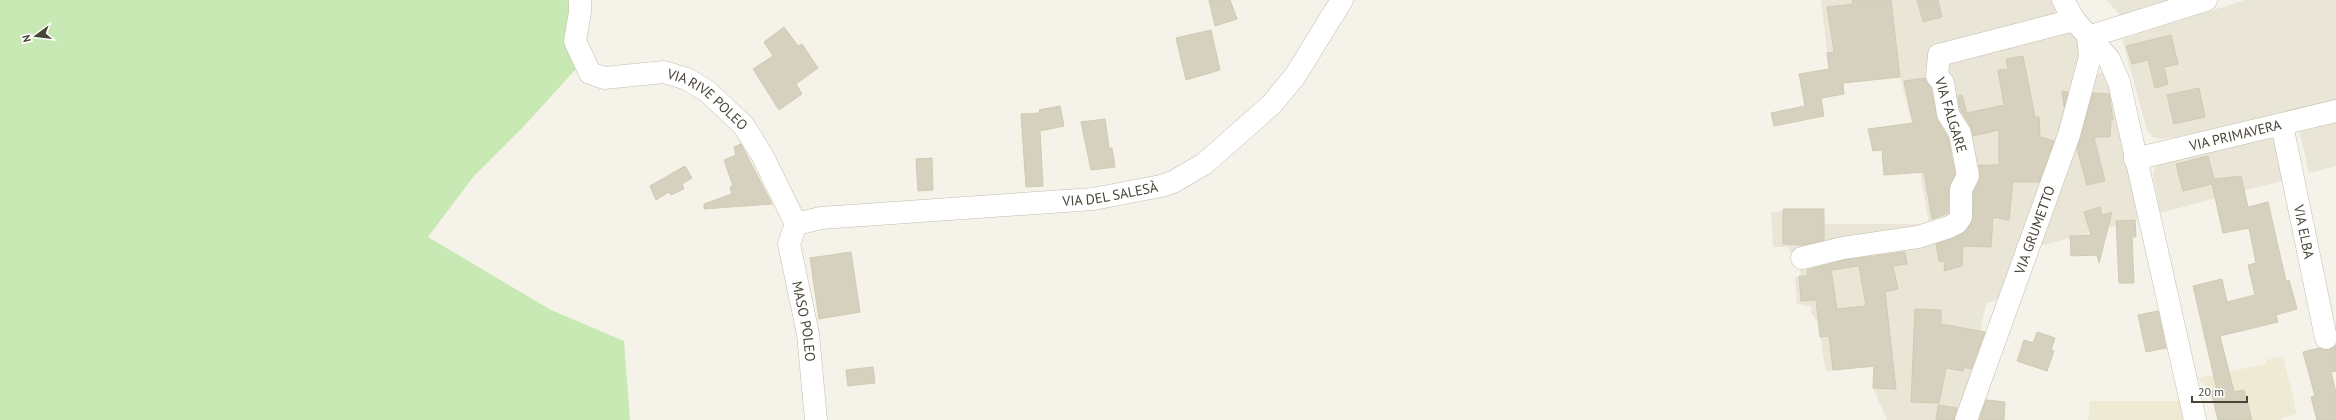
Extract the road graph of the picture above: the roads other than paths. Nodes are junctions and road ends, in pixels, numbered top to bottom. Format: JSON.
{"nodes":[{"id":1,"x":580,"y":0,"type":"edge"},
{"id":2,"x":1342,"y":0,"type":"edge"},
{"id":3,"x":2063,"y":0,"type":"edge"},
{"id":4,"x":2206,"y":0,"type":"edge"},
{"id":5,"x":2074,"y":20,"type":"junction"},
{"id":6,"x":2088,"y":37,"type":"junction"},
{"id":7,"x":2336,"y":111,"type":"edge"},
{"id":8,"x":2282,"y":125,"type":"junction"},
{"id":9,"x":2135,"y":159,"type":"junction"},
{"id":10,"x":796,"y":224,"type":"junction"},
{"id":11,"x":1802,"y":258,"type":"dead end"},
{"id":12,"x":2326,"y":338,"type":"dead end"},
{"id":13,"x":816,"y":420,"type":"edge"},
{"id":14,"x":1966,"y":420,"type":"edge"},
{"id":15,"x":2195,"y":420,"type":"edge"}],
"edges":[{"from":1,"to":10,"type":"street","name":"VIA RIVE POLEO"},
{"from":2,"to":10,"type":"street","name":"VIA DEL SALESÀ"},
{"from":3,"to":5,"type":"street"},
{"from":4,"to":6,"type":"street"},
{"from":5,"to":6,"type":"street"},
{"from":5,"to":11,"type":"street","name":"VIA FALGARE"},
{"from":6,"to":9,"type":"street"},
{"from":6,"to":14,"type":"street","name":"VIA GRUMETTO"},
{"from":7,"to":8,"type":"street","name":"VIA PRIMAVERA"},
{"from":8,"to":9,"type":"street","name":"VIA PRIMAVERA"},
{"from":8,"to":12,"type":"street","name":"VIA ELBA"},
{"from":9,"to":15,"type":"street"},
{"from":10,"to":13,"type":"street","name":"MASO POLEO"}]}
